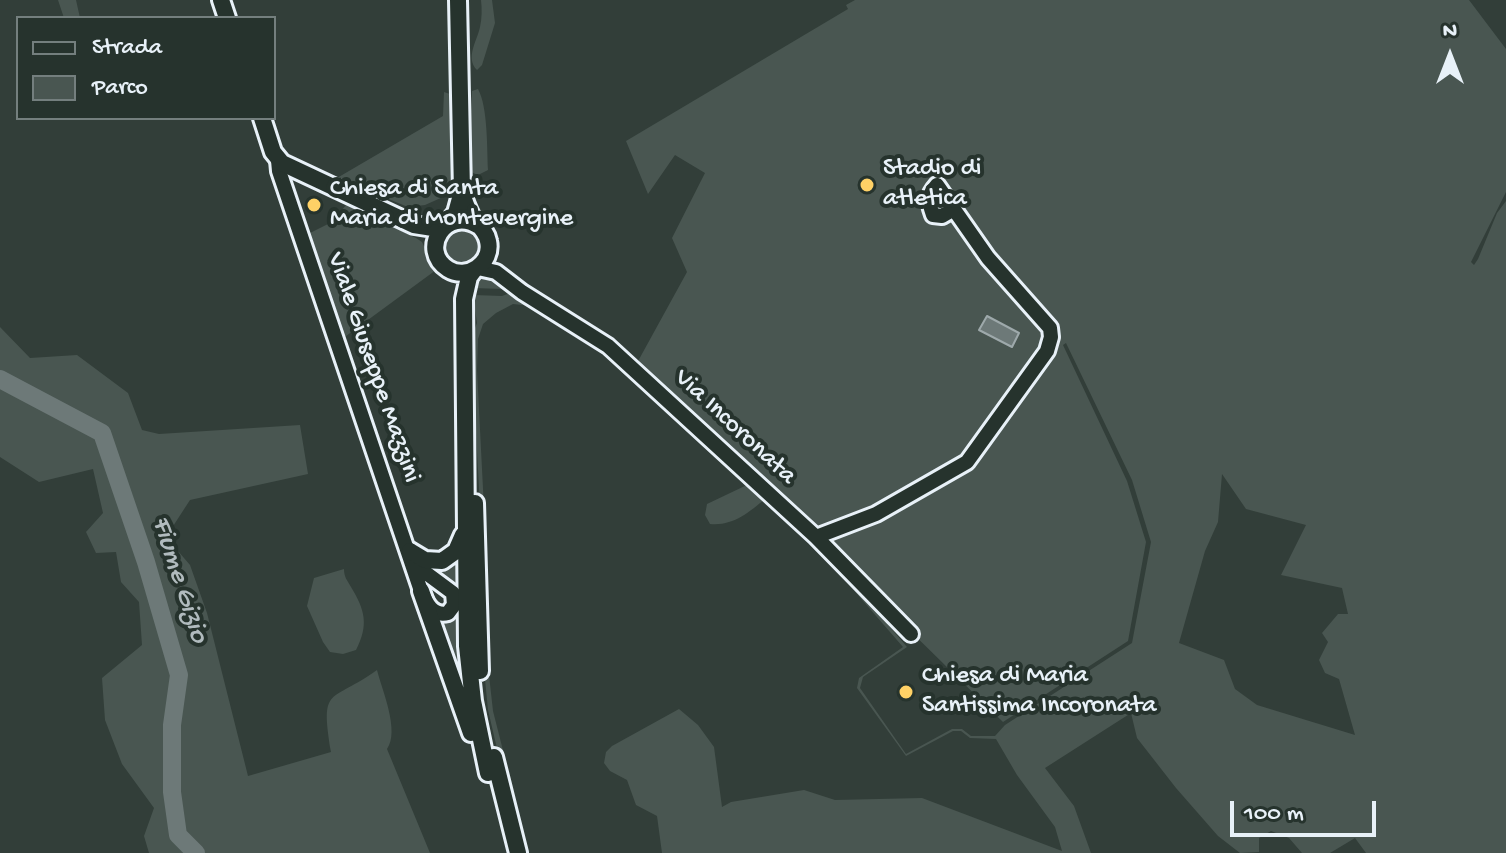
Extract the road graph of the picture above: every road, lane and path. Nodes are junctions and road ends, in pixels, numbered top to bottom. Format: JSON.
{"nodes":[{"id":1,"x":458,"y":0,"type":"edge"},
{"id":2,"x":263,"y":120,"type":"edge"},
{"id":3,"x":278,"y":160,"type":"junction"},
{"id":4,"x":300,"y":171,"type":"junction"},
{"id":5,"x":462,"y":191,"type":"junction"},
{"id":6,"x":286,"y":192,"type":"junction"},
{"id":7,"x":954,"y":209,"type":"dead end"},
{"id":8,"x":414,"y":225,"type":"junction"},
{"id":9,"x":446,"y":225,"type":"junction"},
{"id":10,"x":479,"y":226,"type":"junction"},
{"id":11,"x":488,"y":250,"type":"junction"},
{"id":12,"x":436,"y":253,"type":"junction"},
{"id":13,"x":476,"y":268,"type":"junction"},
{"id":14,"x":450,"y":270,"type":"junction"},
{"id":15,"x":507,"y":279,"type":"junction"},
{"id":16,"x":464,"y":299,"type":"junction"},
{"id":17,"x":466,"y":398,"type":"junction"},
{"id":18,"x":465,"y":530,"type":"junction"},
{"id":19,"x":816,"y":537,"type":"junction"},
{"id":20,"x":408,"y":547,"type":"junction"},
{"id":21,"x":421,"y":591,"type":"junction"},
{"id":22,"x":911,"y":634,"type":"dead end"},
{"id":23,"x":488,"y":773,"type":"junction"},
{"id":24,"x":517,"y":853,"type":"edge"}],
"edges":[{"from":1,"to":5,"type":"main road"},
{"from":2,"to":3,"type":"main road","name":"Viale Giuseppe Mazzini"},
{"from":3,"to":4,"type":"main road"},
{"from":3,"to":6,"type":"street","name":"Viale Giuseppe Mazzini"},
{"from":4,"to":6,"type":"street"},
{"from":4,"to":8,"type":"main road"},
{"from":5,"to":9,"type":"main road"},
{"from":5,"to":10,"type":"main road"},
{"from":6,"to":20,"type":"street","name":"Viale Giuseppe Mazzini"},
{"from":7,"to":19,"type":"street"},
{"from":8,"to":9,"type":"main road"},
{"from":8,"to":12,"type":"main road"},
{"from":9,"to":10,"type":"main road"},
{"from":9,"to":12,"type":"main road"},
{"from":10,"to":11,"type":"main road"},
{"from":11,"to":13,"type":"main road"},
{"from":11,"to":15,"type":"street","name":"Via Incoronata"},
{"from":12,"to":14,"type":"main road"},
{"from":13,"to":14,"type":"main road"},
{"from":13,"to":15,"type":"street","name":"Via Incoronata"},
{"from":13,"to":16,"type":"main road"},
{"from":14,"to":16,"type":"main road"},
{"from":15,"to":19,"type":"street","name":"Via Incoronata"},
{"from":16,"to":17,"type":"main road"},
{"from":17,"to":18,"type":"main road"},
{"from":17,"to":24,"type":"main road"},
{"from":18,"to":20,"type":"main road"},
{"from":18,"to":23,"type":"main road"},
{"from":19,"to":22,"type":"street","name":"Via Incoronata"},
{"from":20,"to":21,"type":"street","name":"Viale Giuseppe Mazzini"},
{"from":20,"to":21,"type":"street","name":"Viale Giuseppe Mazzini"},
{"from":21,"to":23,"type":"main road"},
{"from":23,"to":24,"type":"main road"}]}
